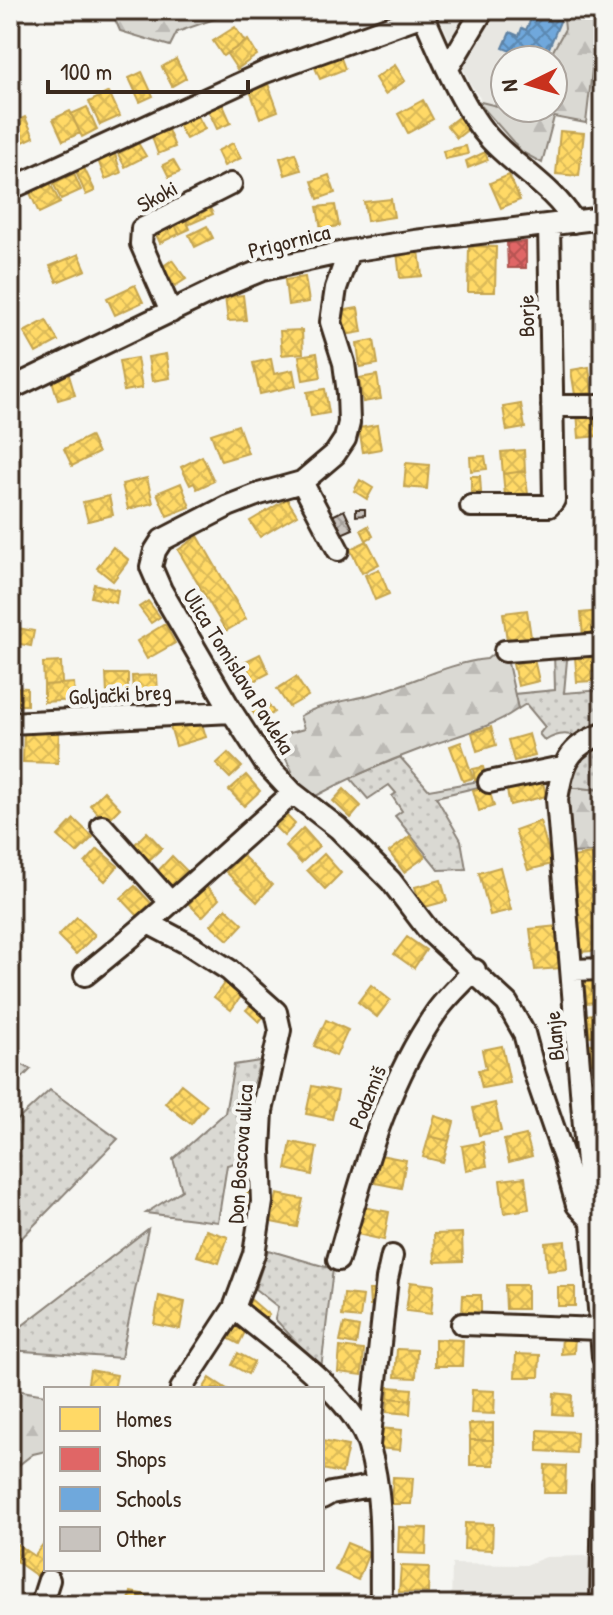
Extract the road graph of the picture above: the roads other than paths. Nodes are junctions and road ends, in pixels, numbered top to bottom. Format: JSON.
{"nodes":[{"id":1,"x":483,"y":10,"type":"edge"},
{"id":2,"x":422,"y":12,"type":"edge"},
{"id":3,"x":448,"y":68,"type":"junction"},
{"id":4,"x":231,"y":184,"type":"dead end"},
{"id":5,"x":10,"y":189,"type":"edge"},
{"id":6,"x":603,"y":218,"type":"edge"},
{"id":7,"x":574,"y":222,"type":"junction"},
{"id":8,"x":549,"y":225,"type":"junction"},
{"id":9,"x":349,"y":251,"type":"junction"},
{"id":10,"x":171,"y":312,"type":"junction"},
{"id":11,"x":10,"y":389,"type":"edge"},
{"id":12,"x":552,"y":406,"type":"junction"},
{"id":13,"x":603,"y":406,"type":"edge"},
{"id":14,"x":302,"y":482,"type":"junction"},
{"id":15,"x":471,"y":506,"type":"dead end"},
{"id":16,"x":338,"y":550,"type":"dead end"},
{"id":17,"x":603,"y":644,"type":"edge"},
{"id":18,"x":505,"y":651,"type":"dead end"},
{"id":19,"x":232,"y":712,"type":"junction"},
{"id":20,"x":10,"y":723,"type":"edge"},
{"id":21,"x":603,"y":734,"type":"edge"},
{"id":22,"x":562,"y":767,"type":"junction"},
{"id":23,"x":489,"y":782,"type":"dead end"},
{"id":24,"x":293,"y":793,"type":"junction"},
{"id":25,"x":102,"y":826,"type":"dead end"},
{"id":26,"x":170,"y":902,"type":"junction"},
{"id":27,"x":150,"y":924,"type":"junction"},
{"id":28,"x":603,"y":969,"type":"edge"},
{"id":29,"x":475,"y":970,"type":"junction"},
{"id":30,"x":573,"y":970,"type":"junction"},
{"id":31,"x":85,"y":975,"type":"dead end"},
{"id":32,"x":590,"y":1219,"type":"junction"},
{"id":33,"x":392,"y":1256,"type":"dead end"},
{"id":34,"x":338,"y":1260,"type":"dead end"},
{"id":35,"x":234,"y":1308,"type":"junction"},
{"id":36,"x":462,"y":1324,"type":"dead end"},
{"id":37,"x":600,"y":1329,"type":"junction"},
{"id":38,"x":603,"y":1357,"type":"edge"},
{"id":39,"x":182,"y":1387,"type":"edge"},
{"id":40,"x":369,"y":1445,"type":"junction"},
{"id":41,"x":603,"y":1484,"type":"edge"},
{"id":42,"x":376,"y":1485,"type":"junction"},
{"id":43,"x":324,"y":1497,"type":"edge"},
{"id":44,"x":49,"y":1580,"type":"dead end"},
{"id":45,"x":41,"y":1605,"type":"edge"},
{"id":46,"x":381,"y":1605,"type":"edge"},
{"id":47,"x":601,"y":1605,"type":"edge"}],
"edges":[{"from":1,"to":3,"type":"street"},
{"from":2,"to":3,"type":"street"},
{"from":2,"to":5,"type":"street"},
{"from":3,"to":7,"type":"street"},
{"from":4,"to":10,"type":"street","name":"Skoki"},
{"from":6,"to":7,"type":"street","name":"Prigornica"},
{"from":7,"to":8,"type":"street","name":"Prigornica"},
{"from":8,"to":9,"type":"street","name":"Prigornica"},
{"from":8,"to":12,"type":"street","name":"Borje"},
{"from":9,"to":10,"type":"street","name":"Prigornica"},
{"from":9,"to":14,"type":"street","name":"Ulica Tomislava Pavleka"},
{"from":10,"to":11,"type":"street","name":"Prigornica"},
{"from":12,"to":13,"type":"street"},
{"from":12,"to":15,"type":"street","name":"Borje"},
{"from":14,"to":16,"type":"street"},
{"from":14,"to":19,"type":"street","name":"Ulica Tomislava Pavleka"},
{"from":17,"to":18,"type":"street"},
{"from":19,"to":20,"type":"street","name":"Goljački breg"},
{"from":19,"to":24,"type":"street","name":"Ulica Tomislava Pavleka"},
{"from":21,"to":22,"type":"street"},
{"from":22,"to":23,"type":"street"},
{"from":22,"to":30,"type":"street","name":"Blanje"},
{"from":24,"to":26,"type":"street"},
{"from":24,"to":29,"type":"street","name":"Ulica Tomislava Pavleka"},
{"from":25,"to":26,"type":"street"},
{"from":26,"to":27,"type":"street"},
{"from":27,"to":31,"type":"street"},
{"from":27,"to":35,"type":"street","name":"Don Boscova ulica"},
{"from":28,"to":30,"type":"street"},
{"from":29,"to":32,"type":"street","name":"Ulica Tomislava Pavleka"},
{"from":29,"to":34,"type":"street","name":"Podzmiš"},
{"from":30,"to":32,"type":"street","name":"Blanje"},
{"from":32,"to":37,"type":"street","name":"Blanje"},
{"from":33,"to":40,"type":"street"},
{"from":35,"to":39,"type":"street","name":"Don Boscova ulica"},
{"from":35,"to":40,"type":"street"},
{"from":36,"to":37,"type":"street"},
{"from":37,"to":38,"type":"street","name":"Blanje"},
{"from":40,"to":42,"type":"street"},
{"from":41,"to":47,"type":"street"},
{"from":42,"to":43,"type":"street"},
{"from":42,"to":46,"type":"street"},
{"from":44,"to":45,"type":"street"}]}
